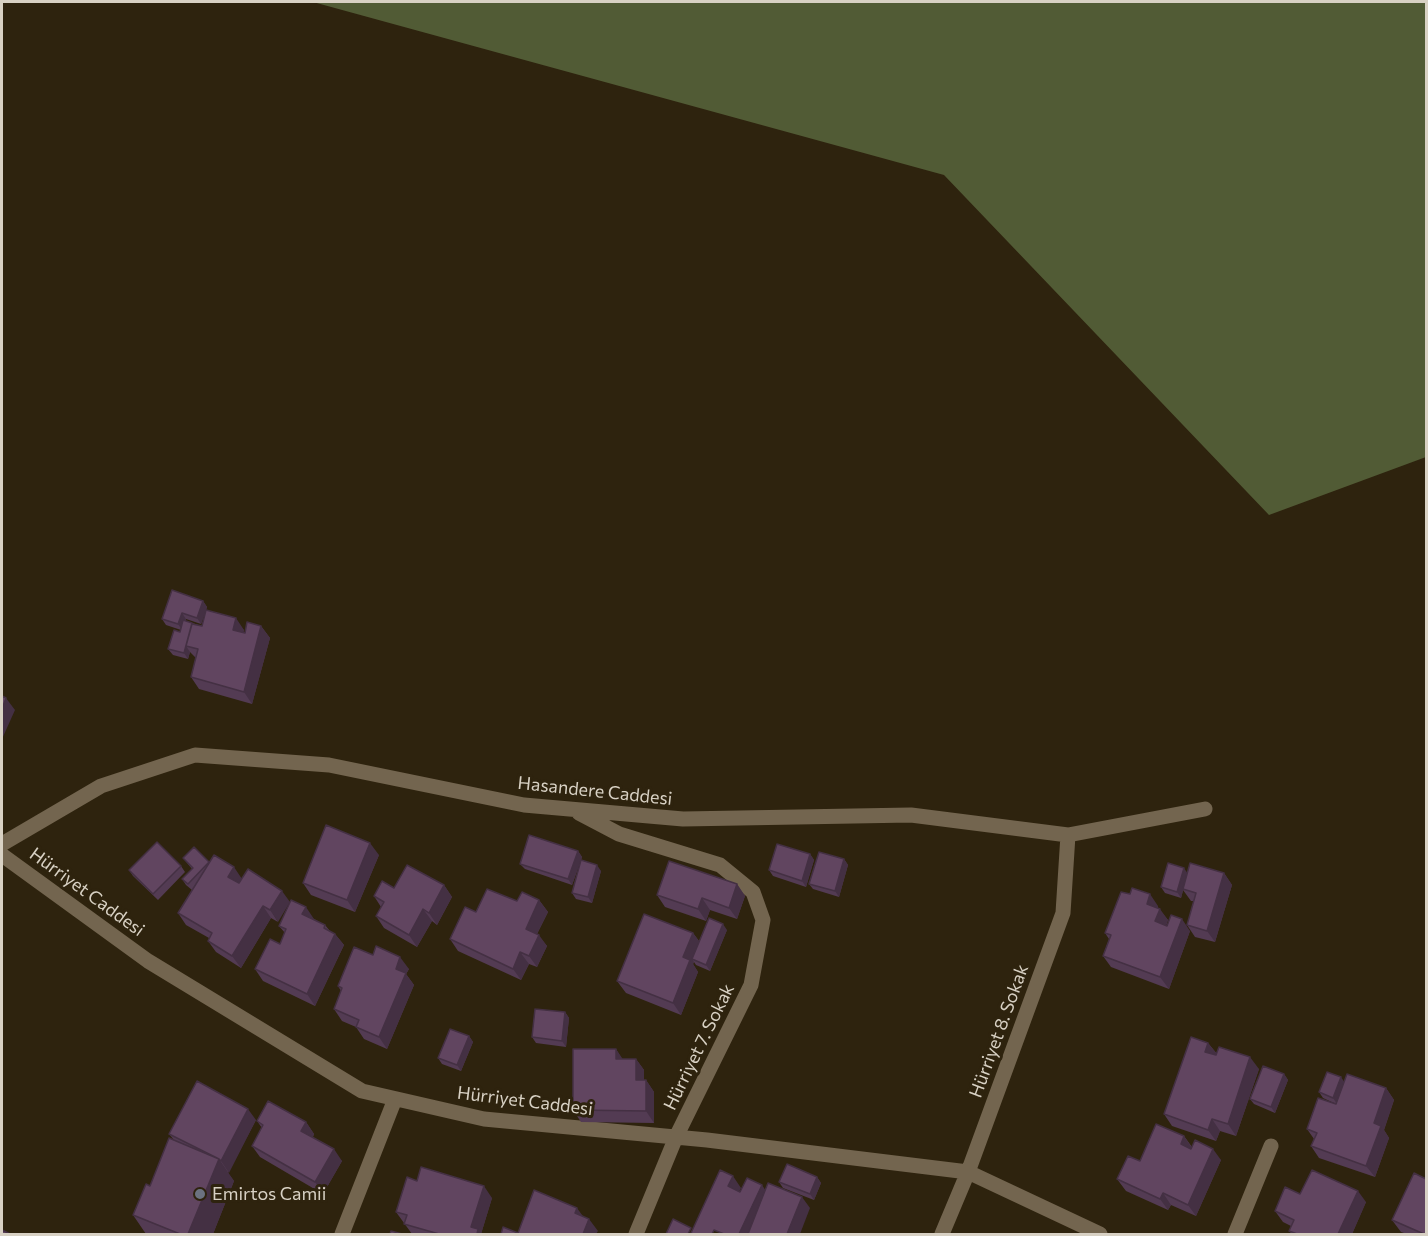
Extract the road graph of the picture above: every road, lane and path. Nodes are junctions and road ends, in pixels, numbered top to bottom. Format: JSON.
{"nodes":[{"id":1,"x":572,"y":809,"type":"junction"},
{"id":2,"x":1205,"y":809,"type":"dead end"},
{"id":3,"x":1068,"y":835,"type":"junction"},
{"id":4,"x":2,"y":844,"type":"edge"},
{"id":5,"x":2,"y":855,"type":"edge"},
{"id":6,"x":395,"y":1099,"type":"junction"},
{"id":7,"x":676,"y":1137,"type":"junction"},
{"id":8,"x":1272,"y":1146,"type":"dead end"},
{"id":9,"x":968,"y":1172,"type":"junction"},
{"id":10,"x":342,"y":1234,"type":"edge"},
{"id":11,"x":636,"y":1234,"type":"edge"},
{"id":12,"x":942,"y":1234,"type":"edge"},
{"id":13,"x":1100,"y":1234,"type":"edge"},
{"id":14,"x":1235,"y":1234,"type":"edge"}],
"edges":[{"from":1,"to":3,"type":"street","name":"Hasandere Caddesi"},
{"from":1,"to":4,"type":"street","name":"Hasandere Caddesi"},
{"from":1,"to":7,"type":"street","name":"Hürriyet 7. Sokak"},
{"from":2,"to":3,"type":"street","name":"Hasandere Caddesi"},
{"from":3,"to":9,"type":"street","name":"Hürriyet 8. Sokak"},
{"from":5,"to":6,"type":"street","name":"Hürriyet Caddesi"},
{"from":6,"to":7,"type":"street","name":"Hürriyet Caddesi"},
{"from":6,"to":10,"type":"street"},
{"from":7,"to":9,"type":"street","name":"Hürriyet Caddesi"},
{"from":7,"to":11,"type":"street","name":"Hürriyet 7. Sokak"},
{"from":8,"to":14,"type":"street"},
{"from":9,"to":12,"type":"street","name":"Hürriyet 8. Sokak"},
{"from":9,"to":13,"type":"street","name":"Hürriyet Caddesi"}]}
